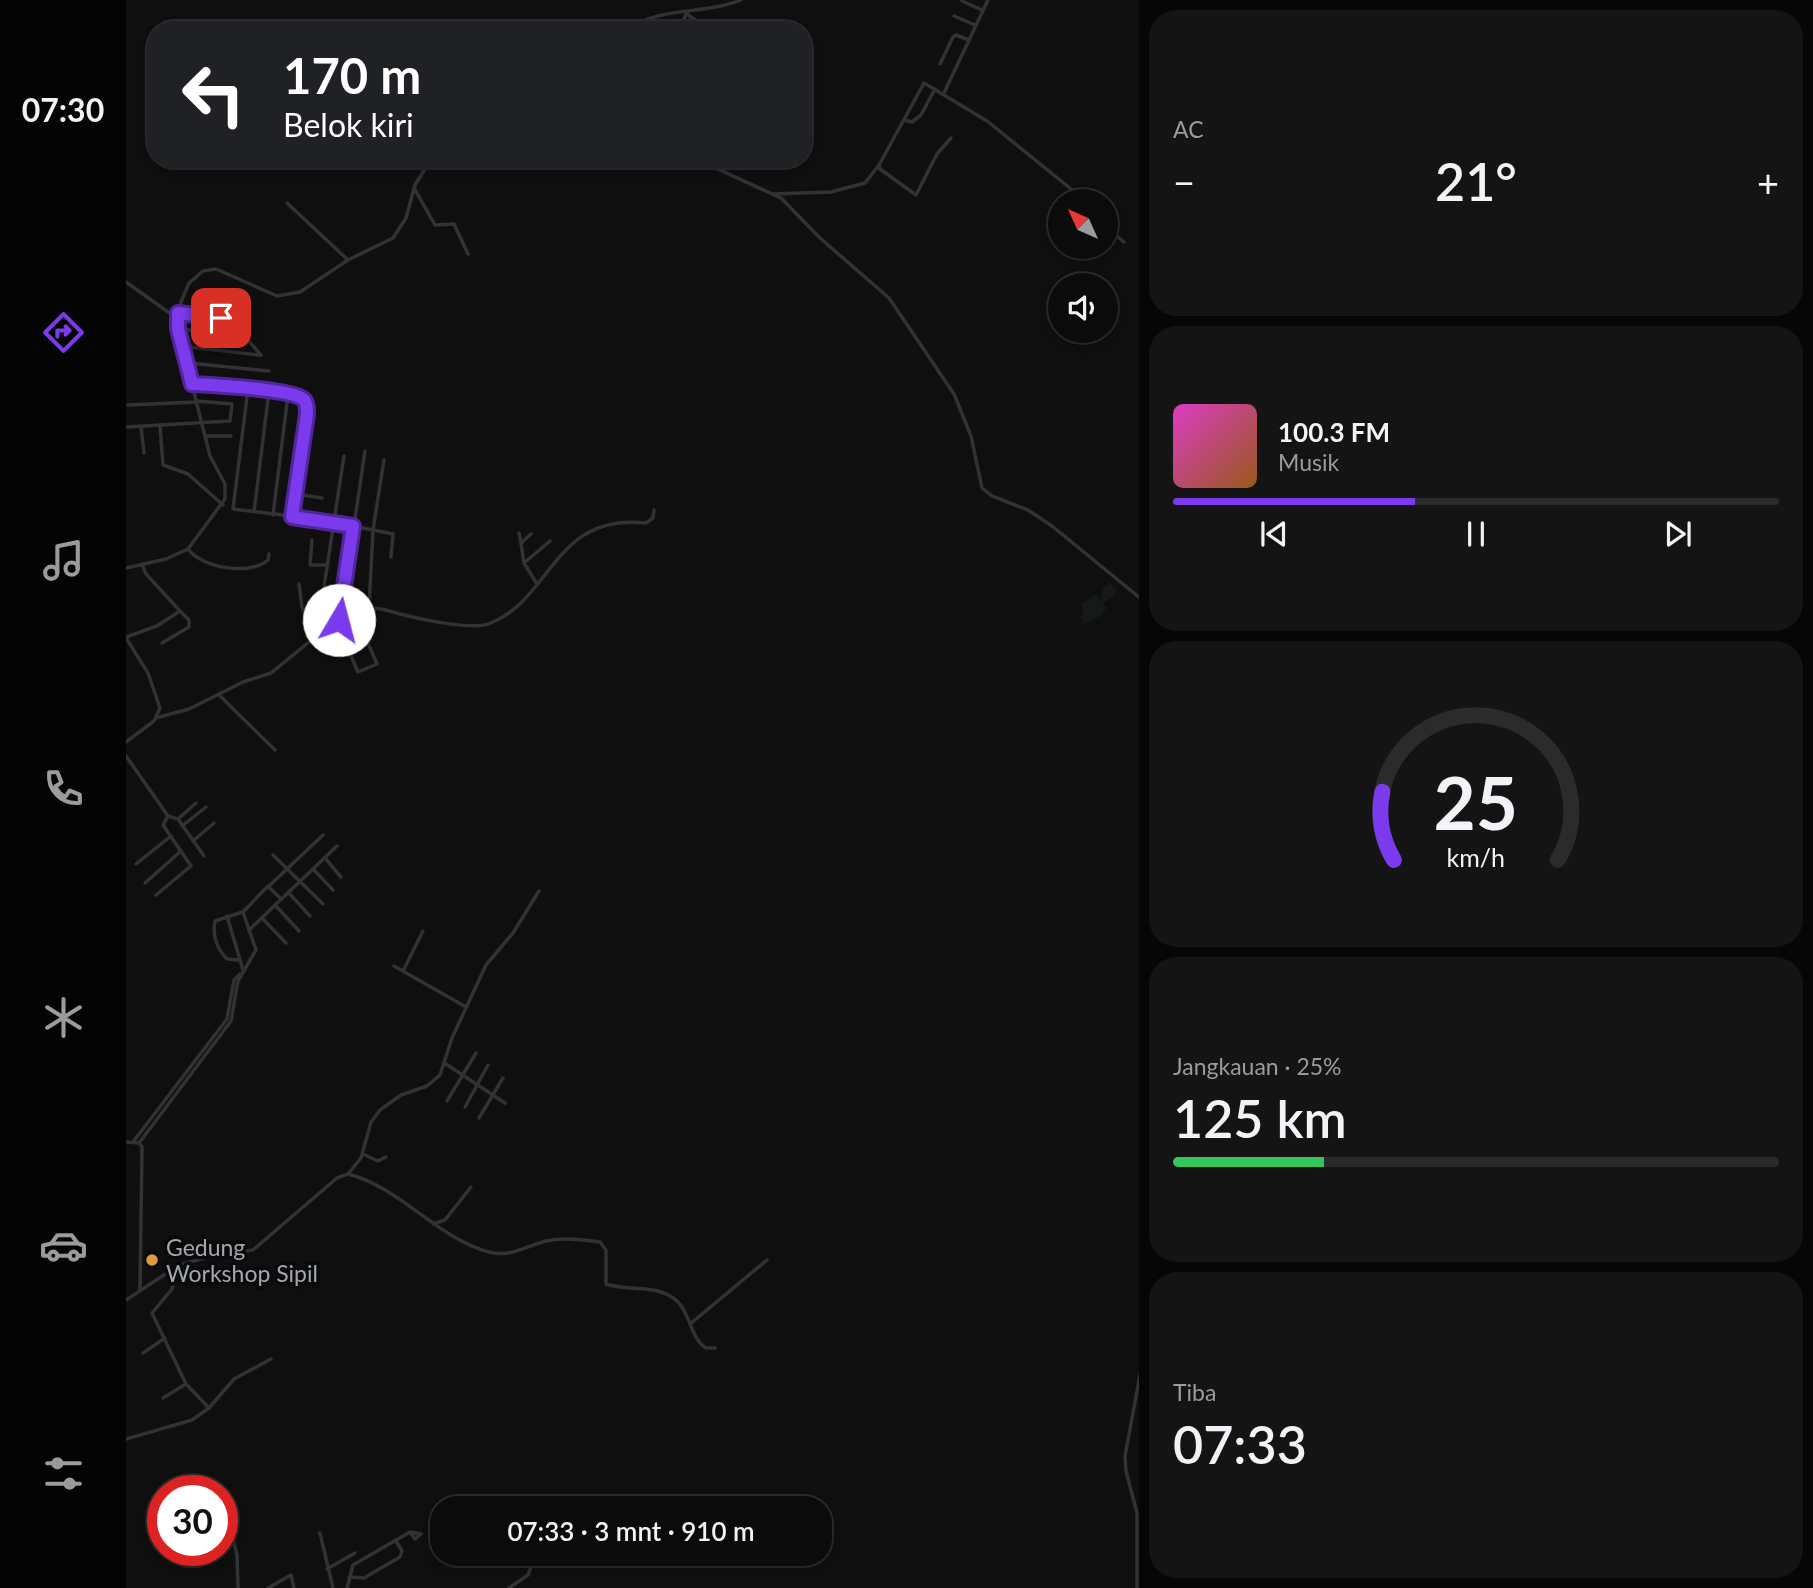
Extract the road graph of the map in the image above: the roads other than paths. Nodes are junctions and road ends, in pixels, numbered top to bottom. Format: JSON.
{"nodes":[{"id":1,"x":741,"y":0,"type":"edge"},
{"id":2,"x":988,"y":0,"type":"edge"},
{"id":3,"x":962,"y":1,"type":"edge"},
{"id":4,"x":982,"y":10,"type":"junction"},
{"id":5,"x":687,"y":13,"type":"junction"},
{"id":6,"x":954,"y":16,"type":"dead end"},
{"id":7,"x":645,"y":21,"type":"edge"},
{"id":8,"x":684,"y":21,"type":"edge"},
{"id":9,"x":697,"y":21,"type":"edge"},
{"id":10,"x":975,"y":25,"type":"junction"},
{"id":11,"x":969,"y":40,"type":"junction"},
{"id":12,"x":940,"y":64,"type":"dead end"},
{"id":13,"x":936,"y":89,"type":"junction"},
{"id":14,"x":944,"y":93,"type":"junction"},
{"id":15,"x":904,"y":120,"type":"junction"},
{"id":16,"x":951,"y":138,"type":"dead end"},
{"id":17,"x":879,"y":165,"type":"junction"},
{"id":18,"x":426,"y":168,"type":"edge"},
{"id":19,"x":716,"y":168,"type":"edge"},
{"id":20,"x":414,"y":188,"type":"junction"},
{"id":21,"x":1071,"y":189,"type":"edge"},
{"id":22,"x":773,"y":194,"type":"junction"},
{"id":23,"x":287,"y":203,"type":"dead end"},
{"id":24,"x":1118,"y":237,"type":"edge"},
{"id":25,"x":1124,"y":242,"type":"dead end"},
{"id":26,"x":468,"y":254,"type":"dead end"},
{"id":27,"x":348,"y":260,"type":"junction"},
{"id":28,"x":126,"y":282,"type":"edge"},
{"id":29,"x":178,"y":316,"type":"junction"},
{"id":30,"x":178,"y":329,"type":"junction"},
{"id":31,"x":246,"y":335,"type":"junction"},
{"id":32,"x":181,"y":346,"type":"junction"},
{"id":33,"x":189,"y":363,"type":"junction"},
{"id":34,"x":269,"y":371,"type":"dead end"},
{"id":35,"x":192,"y":384,"type":"junction"},
{"id":36,"x":248,"y":388,"type":"junction"},
{"id":37,"x":269,"y":391,"type":"junction"},
{"id":38,"x":288,"y":395,"type":"junction"},
{"id":39,"x":196,"y":402,"type":"junction"},
{"id":40,"x":128,"y":405,"type":"dead end"},
{"id":41,"x":201,"y":421,"type":"junction"},
{"id":42,"x":141,"y":426,"type":"junction"},
{"id":43,"x":160,"y":426,"type":"junction"},
{"id":44,"x":126,"y":427,"type":"edge"},
{"id":45,"x":205,"y":436,"type":"junction"},
{"id":46,"x":230,"y":436,"type":"dead end"},
{"id":47,"x":365,"y":451,"type":"dead end"},
{"id":48,"x":144,"y":453,"type":"dead end"},
{"id":49,"x":344,"y":456,"type":"dead end"},
{"id":50,"x":384,"y":460,"type":"dead end"},
{"id":51,"x":295,"y":494,"type":"junction"},
{"id":52,"x":322,"y":498,"type":"dead end"},
{"id":53,"x":223,"y":505,"type":"junction"},
{"id":54,"x":654,"y":510,"type":"dead end"},
{"id":55,"x":254,"y":512,"type":"junction"},
{"id":56,"x":273,"y":515,"type":"junction"},
{"id":57,"x":292,"y":517,"type":"junction"},
{"id":58,"x":335,"y":523,"type":"junction"},
{"id":59,"x":353,"y":526,"type":"junction"},
{"id":60,"x":373,"y":530,"type":"junction"},
{"id":61,"x":519,"y":533,"type":"dead end"},
{"id":62,"x":531,"y":534,"type":"dead end"},
{"id":63,"x":312,"y":540,"type":"dead end"},
{"id":64,"x":550,"y":541,"type":"dead end"},
{"id":65,"x":521,"y":543,"type":"junction"},
{"id":66,"x":188,"y":549,"type":"junction"},
{"id":67,"x":269,"y":554,"type":"dead end"},
{"id":68,"x":391,"y":557,"type":"dead end"},
{"id":69,"x":524,"y":563,"type":"junction"},
{"id":70,"x":142,"y":564,"type":"junction"},
{"id":71,"x":328,"y":565,"type":"junction"},
{"id":72,"x":126,"y":568,"type":"edge"},
{"id":73,"x":299,"y":584,"type":"dead end"},
{"id":74,"x":537,"y":584,"type":"junction"},
{"id":75,"x":1139,"y":598,"type":"edge"},
{"id":76,"x":369,"y":608,"type":"junction"},
{"id":77,"x":180,"y":611,"type":"junction"},
{"id":78,"x":356,"y":617,"type":"junction"},
{"id":79,"x":339,"y":628,"type":"junction"},
{"id":80,"x":322,"y":635,"type":"junction"},
{"id":81,"x":126,"y":638,"type":"edge"},
{"id":82,"x":314,"y":638,"type":"junction"},
{"id":83,"x":162,"y":643,"type":"dead end"},
{"id":84,"x":219,"y":695,"type":"junction"},
{"id":85,"x":156,"y":718,"type":"junction"},
{"id":86,"x":126,"y":742,"type":"edge"},
{"id":87,"x":275,"y":750,"type":"dead end"},
{"id":88,"x":126,"y":755,"type":"edge"},
{"id":89,"x":197,"y":803,"type":"dead end"},
{"id":90,"x":206,"y":807,"type":"dead end"},
{"id":91,"x":168,"y":816,"type":"junction"},
{"id":92,"x":178,"y":819,"type":"junction"},
{"id":93,"x":214,"y":823,"type":"dead end"},
{"id":94,"x":182,"y":825,"type":"junction"},
{"id":95,"x":323,"y":835,"type":"dead end"},
{"id":96,"x":170,"y":836,"type":"junction"},
{"id":97,"x":193,"y":841,"type":"junction"},
{"id":98,"x":337,"y":846,"type":"dead end"},
{"id":99,"x":181,"y":851,"type":"junction"},
{"id":100,"x":273,"y":855,"type":"dead end"},
{"id":101,"x":204,"y":856,"type":"dead end"},
{"id":102,"x":324,"y":858,"type":"junction"},
{"id":103,"x":136,"y":864,"type":"dead end"},
{"id":104,"x":287,"y":869,"type":"junction"},
{"id":105,"x":313,"y":869,"type":"junction"},
{"id":106,"x":341,"y":877,"type":"dead end"},
{"id":107,"x":300,"y":881,"type":"junction"},
{"id":108,"x":145,"y":883,"type":"dead end"},
{"id":109,"x":268,"y":886,"type":"junction"},
{"id":110,"x":333,"y":890,"type":"dead end"},
{"id":111,"x":539,"y":891,"type":"dead end"},
{"id":112,"x":288,"y":892,"type":"junction"},
{"id":113,"x":156,"y":895,"type":"dead end"},
{"id":114,"x":281,"y":899,"type":"junction"},
{"id":115,"x":323,"y":904,"type":"dead end"},
{"id":116,"x":275,"y":905,"type":"junction"},
{"id":117,"x":243,"y":912,"type":"junction"},
{"id":118,"x":227,"y":916,"type":"junction"},
{"id":119,"x":310,"y":916,"type":"dead end"},
{"id":120,"x":262,"y":918,"type":"junction"},
{"id":121,"x":249,"y":930,"type":"junction"},
{"id":122,"x":299,"y":931,"type":"dead end"},
{"id":123,"x":423,"y":931,"type":"dead end"},
{"id":124,"x":286,"y":943,"type":"dead end"},
{"id":125,"x":239,"y":960,"type":"junction"},
{"id":126,"x":394,"y":967,"type":"dead end"},
{"id":127,"x":403,"y":971,"type":"junction"},
{"id":128,"x":242,"y":972,"type":"junction"},
{"id":129,"x":466,"y":1007,"type":"junction"},
{"id":130,"x":476,"y":1053,"type":"dead end"},
{"id":131,"x":446,"y":1064,"type":"junction"},
{"id":132,"x":488,"y":1065,"type":"dead end"},
{"id":133,"x":463,"y":1074,"type":"junction"},
{"id":134,"x":503,"y":1078,"type":"dead end"},
{"id":135,"x":479,"y":1083,"type":"junction"},
{"id":136,"x":493,"y":1093,"type":"junction"},
{"id":137,"x":447,"y":1101,"type":"dead end"},
{"id":138,"x":505,"y":1104,"type":"dead end"},
{"id":139,"x":465,"y":1107,"type":"dead end"},
{"id":140,"x":479,"y":1118,"type":"dead end"},
{"id":141,"x":126,"y":1142,"type":"edge"},
{"id":142,"x":133,"y":1142,"type":"junction"},
{"id":143,"x":139,"y":1143,"type":"junction"},
{"id":144,"x":363,"y":1154,"type":"junction"},
{"id":145,"x":386,"y":1157,"type":"dead end"},
{"id":146,"x":348,"y":1174,"type":"junction"},
{"id":147,"x":471,"y":1187,"type":"dead end"},
{"id":148,"x":433,"y":1224,"type":"junction"},
{"id":149,"x":233,"y":1254,"type":"junction"},
{"id":150,"x":767,"y":1260,"type":"dead end"},
{"id":151,"x":179,"y":1265,"type":"junction"},
{"id":152,"x":230,"y":1279,"type":"dead end"},
{"id":153,"x":140,"y":1292,"type":"junction"},
{"id":154,"x":126,"y":1300,"type":"edge"},
{"id":155,"x":690,"y":1324,"type":"junction"},
{"id":156,"x":165,"y":1338,"type":"junction"},
{"id":157,"x":715,"y":1348,"type":"dead end"},
{"id":158,"x":143,"y":1353,"type":"dead end"},
{"id":159,"x":271,"y":1359,"type":"dead end"},
{"id":160,"x":1139,"y":1376,"type":"edge"},
{"id":161,"x":186,"y":1384,"type":"junction"},
{"id":162,"x":163,"y":1398,"type":"dead end"},
{"id":163,"x":209,"y":1408,"type":"junction"},
{"id":164,"x":126,"y":1439,"type":"edge"},
{"id":165,"x":410,"y":1532,"type":"dead end"},
{"id":166,"x":320,"y":1533,"type":"dead end"},
{"id":167,"x":396,"y":1540,"type":"junction"},
{"id":168,"x":355,"y":1553,"type":"dead end"},
{"id":169,"x":237,"y":1566,"type":"edge"},
{"id":170,"x":532,"y":1566,"type":"edge"},
{"id":171,"x":327,"y":1569,"type":"junction"},
{"id":172,"x":349,"y":1577,"type":"junction"},
{"id":173,"x":238,"y":1588,"type":"edge"},
{"id":174,"x":268,"y":1588,"type":"edge"},
{"id":175,"x":294,"y":1588,"type":"edge"},
{"id":176,"x":333,"y":1588,"type":"edge"},
{"id":177,"x":347,"y":1588,"type":"edge"},
{"id":178,"x":509,"y":1588,"type":"edge"},
{"id":179,"x":1137,"y":1588,"type":"edge"}],
"edges":[{"from":1,"to":5,"type":"street"},
{"from":2,"to":4,"type":"street"},
{"from":3,"to":4,"type":"street"},
{"from":4,"to":10,"type":"street"},
{"from":5,"to":7,"type":"street"},
{"from":5,"to":8,"type":"street"},
{"from":5,"to":9,"type":"street"},
{"from":6,"to":10,"type":"street"},
{"from":10,"to":11,"type":"street"},
{"from":11,"to":12,"type":"street"},
{"from":11,"to":14,"type":"street"},
{"from":13,"to":14,"type":"street"},
{"from":13,"to":15,"type":"street"},
{"from":13,"to":15,"type":"street"},
{"from":14,"to":21,"type":"street"},
{"from":15,"to":17,"type":"street"},
{"from":16,"to":17,"type":"street"},
{"from":17,"to":22,"type":"street"},
{"from":18,"to":20,"type":"street"},
{"from":19,"to":22,"type":"street"},
{"from":20,"to":26,"type":"street"},
{"from":20,"to":27,"type":"street"},
{"from":22,"to":75,"type":"street"},
{"from":23,"to":27,"type":"street"},
{"from":24,"to":25,"type":"street"},
{"from":27,"to":29,"type":"street"},
{"from":28,"to":29,"type":"street"},
{"from":29,"to":30,"type":"street"},
{"from":29,"to":31,"type":"street"},
{"from":30,"to":31,"type":"street"},
{"from":30,"to":32,"type":"street"},
{"from":31,"to":32,"type":"street"},
{"from":32,"to":33,"type":"street"},
{"from":33,"to":34,"type":"street"},
{"from":33,"to":35,"type":"street"},
{"from":35,"to":36,"type":"street"},
{"from":35,"to":39,"type":"street"},
{"from":36,"to":37,"type":"street"},
{"from":36,"to":55,"type":"street"},
{"from":37,"to":38,"type":"street"},
{"from":37,"to":55,"type":"street"},
{"from":38,"to":51,"type":"street"},
{"from":38,"to":56,"type":"street"},
{"from":39,"to":40,"type":"street"},
{"from":39,"to":41,"type":"street"},
{"from":39,"to":41,"type":"street"},
{"from":41,"to":43,"type":"street"},
{"from":41,"to":45,"type":"street"},
{"from":42,"to":43,"type":"street"},
{"from":42,"to":44,"type":"street"},
{"from":42,"to":48,"type":"street"},
{"from":43,"to":53,"type":"street"},
{"from":45,"to":46,"type":"street"},
{"from":45,"to":53,"type":"street"},
{"from":47,"to":59,"type":"street"},
{"from":49,"to":58,"type":"street"},
{"from":50,"to":60,"type":"street"},
{"from":51,"to":52,"type":"street"},
{"from":51,"to":57,"type":"street"},
{"from":53,"to":66,"type":"street"},
{"from":54,"to":74,"type":"street"},
{"from":55,"to":56,"type":"street"},
{"from":56,"to":57,"type":"street"},
{"from":57,"to":58,"type":"street"},
{"from":58,"to":59,"type":"street"},
{"from":58,"to":71,"type":"street"},
{"from":59,"to":60,"type":"street"},
{"from":59,"to":79,"type":"street"},
{"from":60,"to":68,"type":"street"},
{"from":60,"to":76,"type":"street"},
{"from":61,"to":65,"type":"street"},
{"from":62,"to":65,"type":"street"},
{"from":63,"to":71,"type":"street"},
{"from":64,"to":69,"type":"street"},
{"from":65,"to":69,"type":"street"},
{"from":66,"to":67,"type":"street"},
{"from":66,"to":70,"type":"street"},
{"from":69,"to":74,"type":"street"},
{"from":70,"to":72,"type":"street"},
{"from":70,"to":77,"type":"street"},
{"from":71,"to":80,"type":"street"},
{"from":73,"to":82,"type":"street"},
{"from":74,"to":76,"type":"street"},
{"from":76,"to":78,"type":"street"},
{"from":77,"to":81,"type":"street"},
{"from":77,"to":83,"type":"street"},
{"from":78,"to":79,"type":"street"},
{"from":78,"to":79,"type":"street"},
{"from":79,"to":80,"type":"street"},
{"from":80,"to":82,"type":"street"},
{"from":81,"to":85,"type":"street"},
{"from":82,"to":84,"type":"street"},
{"from":84,"to":85,"type":"street"},
{"from":84,"to":87,"type":"street"},
{"from":85,"to":86,"type":"street"},
{"from":88,"to":91,"type":"street"},
{"from":89,"to":92,"type":"street"},
{"from":90,"to":94,"type":"street"},
{"from":91,"to":92,"type":"street"},
{"from":91,"to":96,"type":"street"},
{"from":92,"to":94,"type":"street"},
{"from":93,"to":97,"type":"street"},
{"from":94,"to":97,"type":"street"},
{"from":95,"to":104,"type":"street"},
{"from":96,"to":99,"type":"street"},
{"from":96,"to":103,"type":"street"},
{"from":97,"to":101,"type":"street"},
{"from":98,"to":102,"type":"street"},
{"from":99,"to":108,"type":"street"},
{"from":99,"to":113,"type":"street"},
{"from":100,"to":104,"type":"street"},
{"from":102,"to":105,"type":"street"},
{"from":102,"to":106,"type":"street"},
{"from":104,"to":107,"type":"street"},
{"from":104,"to":109,"type":"street"},
{"from":105,"to":107,"type":"street"},
{"from":105,"to":110,"type":"street"},
{"from":107,"to":112,"type":"street"},
{"from":107,"to":115,"type":"street"},
{"from":109,"to":114,"type":"street"},
{"from":109,"to":117,"type":"street"},
{"from":111,"to":129,"type":"street"},
{"from":112,"to":114,"type":"street"},
{"from":112,"to":119,"type":"street"},
{"from":114,"to":116,"type":"street"},
{"from":116,"to":120,"type":"street"},
{"from":116,"to":122,"type":"street"},
{"from":117,"to":118,"type":"street"},
{"from":117,"to":121,"type":"street"},
{"from":118,"to":125,"type":"street"},
{"from":118,"to":125,"type":"street"},
{"from":120,"to":121,"type":"street"},
{"from":120,"to":124,"type":"street"},
{"from":121,"to":128,"type":"street"},
{"from":123,"to":127,"type":"street"},
{"from":125,"to":128,"type":"street"},
{"from":126,"to":127,"type":"street"},
{"from":127,"to":129,"type":"street"},
{"from":128,"to":142,"type":"street"},
{"from":128,"to":143,"type":"street"},
{"from":129,"to":131,"type":"street"},
{"from":130,"to":133,"type":"street"},
{"from":131,"to":133,"type":"street"},
{"from":131,"to":144,"type":"street"},
{"from":132,"to":135,"type":"street"},
{"from":133,"to":135,"type":"street"},
{"from":133,"to":137,"type":"street"},
{"from":134,"to":136,"type":"street"},
{"from":135,"to":136,"type":"street"},
{"from":135,"to":139,"type":"street"},
{"from":136,"to":138,"type":"street"},
{"from":136,"to":140,"type":"street"},
{"from":141,"to":142,"type":"street"},
{"from":142,"to":143,"type":"street"},
{"from":143,"to":153,"type":"street"},
{"from":144,"to":145,"type":"street"},
{"from":144,"to":146,"type":"street"},
{"from":146,"to":148,"type":"street"},
{"from":146,"to":149,"type":"street"},
{"from":147,"to":148,"type":"street"},
{"from":148,"to":155,"type":"street"},
{"from":149,"to":151,"type":"street"},
{"from":149,"to":152,"type":"street"},
{"from":150,"to":155,"type":"street"},
{"from":151,"to":153,"type":"street"},
{"from":151,"to":156,"type":"street"},
{"from":153,"to":154,"type":"street"},
{"from":155,"to":157,"type":"street"},
{"from":156,"to":158,"type":"street"},
{"from":156,"to":161,"type":"street"},
{"from":159,"to":163,"type":"street"},
{"from":160,"to":179,"type":"street"},
{"from":161,"to":162,"type":"street"},
{"from":161,"to":163,"type":"street"},
{"from":163,"to":164,"type":"street"},
{"from":165,"to":167,"type":"street"},
{"from":166,"to":171,"type":"street"},
{"from":167,"to":172,"type":"street"},
{"from":167,"to":172,"type":"street"},
{"from":168,"to":171,"type":"street"},
{"from":169,"to":173,"type":"street"},
{"from":170,"to":178,"type":"street"},
{"from":171,"to":176,"type":"street"},
{"from":172,"to":177,"type":"street"},
{"from":174,"to":175,"type":"street"}]}
